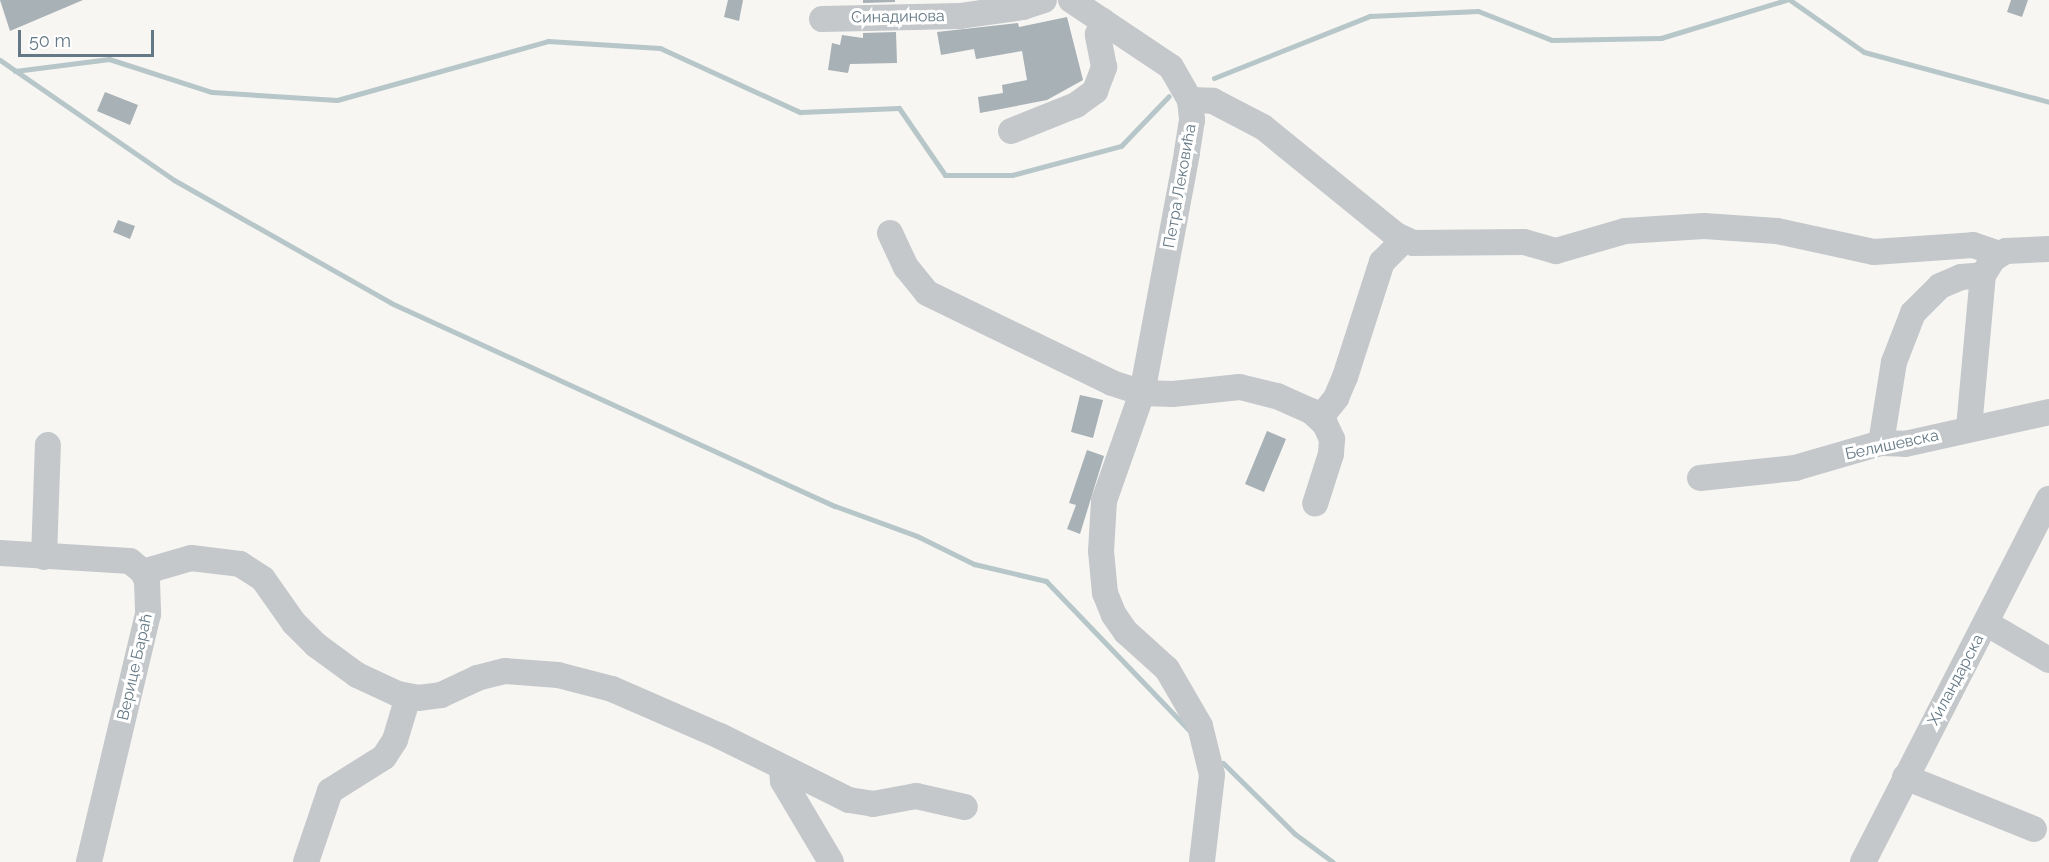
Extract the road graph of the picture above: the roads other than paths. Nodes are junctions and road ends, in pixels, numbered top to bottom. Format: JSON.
{"nodes":[{"id":1,"x":1044,"y":0,"type":"edge"},
{"id":2,"x":1071,"y":0,"type":"edge"},
{"id":3,"x":822,"y":19,"type":"dead end"},
{"id":4,"x":1102,"y":21,"type":"junction"},
{"id":5,"x":1190,"y":100,"type":"junction"},
{"id":6,"x":1011,"y":131,"type":"dead end"},
{"id":7,"x":890,"y":233,"type":"dead end"},
{"id":8,"x":1404,"y":240,"type":"junction"},
{"id":9,"x":2049,"y":249,"type":"edge"},
{"id":10,"x":1999,"y":254,"type":"junction"},
{"id":11,"x":1983,"y":275,"type":"junction"},
{"id":12,"x":1142,"y":393,"type":"junction"},
{"id":13,"x":2049,"y":412,"type":"edge"},
{"id":14,"x":1320,"y":418,"type":"junction"},
{"id":15,"x":1969,"y":428,"type":"junction"},
{"id":16,"x":1881,"y":443,"type":"junction"},
{"id":17,"x":48,"y":445,"type":"dead end"},
{"id":18,"x":1700,"y":478,"type":"dead end"},
{"id":19,"x":2049,"y":499,"type":"edge"},
{"id":20,"x":1316,"y":504,"type":"dead end"},
{"id":21,"x":0,"y":553,"type":"edge"},
{"id":22,"x":44,"y":557,"type":"junction"},
{"id":23,"x":143,"y":572,"type":"junction"},
{"id":24,"x":1986,"y":623,"type":"junction"},
{"id":25,"x":2049,"y":660,"type":"edge"},
{"id":26,"x":408,"y":697,"type":"junction"},
{"id":27,"x":782,"y":770,"type":"junction"},
{"id":28,"x":1905,"y":777,"type":"junction"},
{"id":29,"x":965,"y":807,"type":"dead end"},
{"id":30,"x":2034,"y":829,"type":"dead end"},
{"id":31,"x":89,"y":862,"type":"edge"},
{"id":32,"x":306,"y":862,"type":"edge"},
{"id":33,"x":831,"y":862,"type":"edge"},
{"id":34,"x":1202,"y":862,"type":"edge"},
{"id":35,"x":1863,"y":862,"type":"edge"}],
"edges":[{"from":1,"to":3,"type":"street","name":"Синадинова"},
{"from":2,"to":4,"type":"street","name":"Петра Лековића"},
{"from":4,"to":5,"type":"street","name":"Петра Лековића"},
{"from":4,"to":6,"type":"street"},
{"from":5,"to":8,"type":"street"},
{"from":5,"to":12,"type":"street","name":"Петра Лековића"},
{"from":7,"to":12,"type":"street"},
{"from":8,"to":10,"type":"street"},
{"from":8,"to":14,"type":"street"},
{"from":9,"to":10,"type":"street"},
{"from":10,"to":11,"type":"street"},
{"from":11,"to":15,"type":"street"},
{"from":11,"to":16,"type":"street"},
{"from":12,"to":14,"type":"street"},
{"from":12,"to":34,"type":"street","name":"Петра Лековића"},
{"from":13,"to":15,"type":"street","name":"Белишевска"},
{"from":14,"to":20,"type":"street"},
{"from":15,"to":16,"type":"street","name":"Белишевска"},
{"from":16,"to":18,"type":"street","name":"Белишевска"},
{"from":17,"to":22,"type":"street"},
{"from":19,"to":24,"type":"street","name":"Хиландарска"},
{"from":21,"to":22,"type":"street"},
{"from":22,"to":23,"type":"street"},
{"from":23,"to":26,"type":"street"},
{"from":23,"to":31,"type":"street","name":"Верице Бараћ"},
{"from":24,"to":25,"type":"street"},
{"from":24,"to":28,"type":"street","name":"Хиландарска"},
{"from":26,"to":27,"type":"street"},
{"from":26,"to":32,"type":"street"},
{"from":27,"to":29,"type":"street"},
{"from":27,"to":33,"type":"street"},
{"from":28,"to":30,"type":"street"},
{"from":28,"to":35,"type":"street","name":"Хиландарска"}]}
